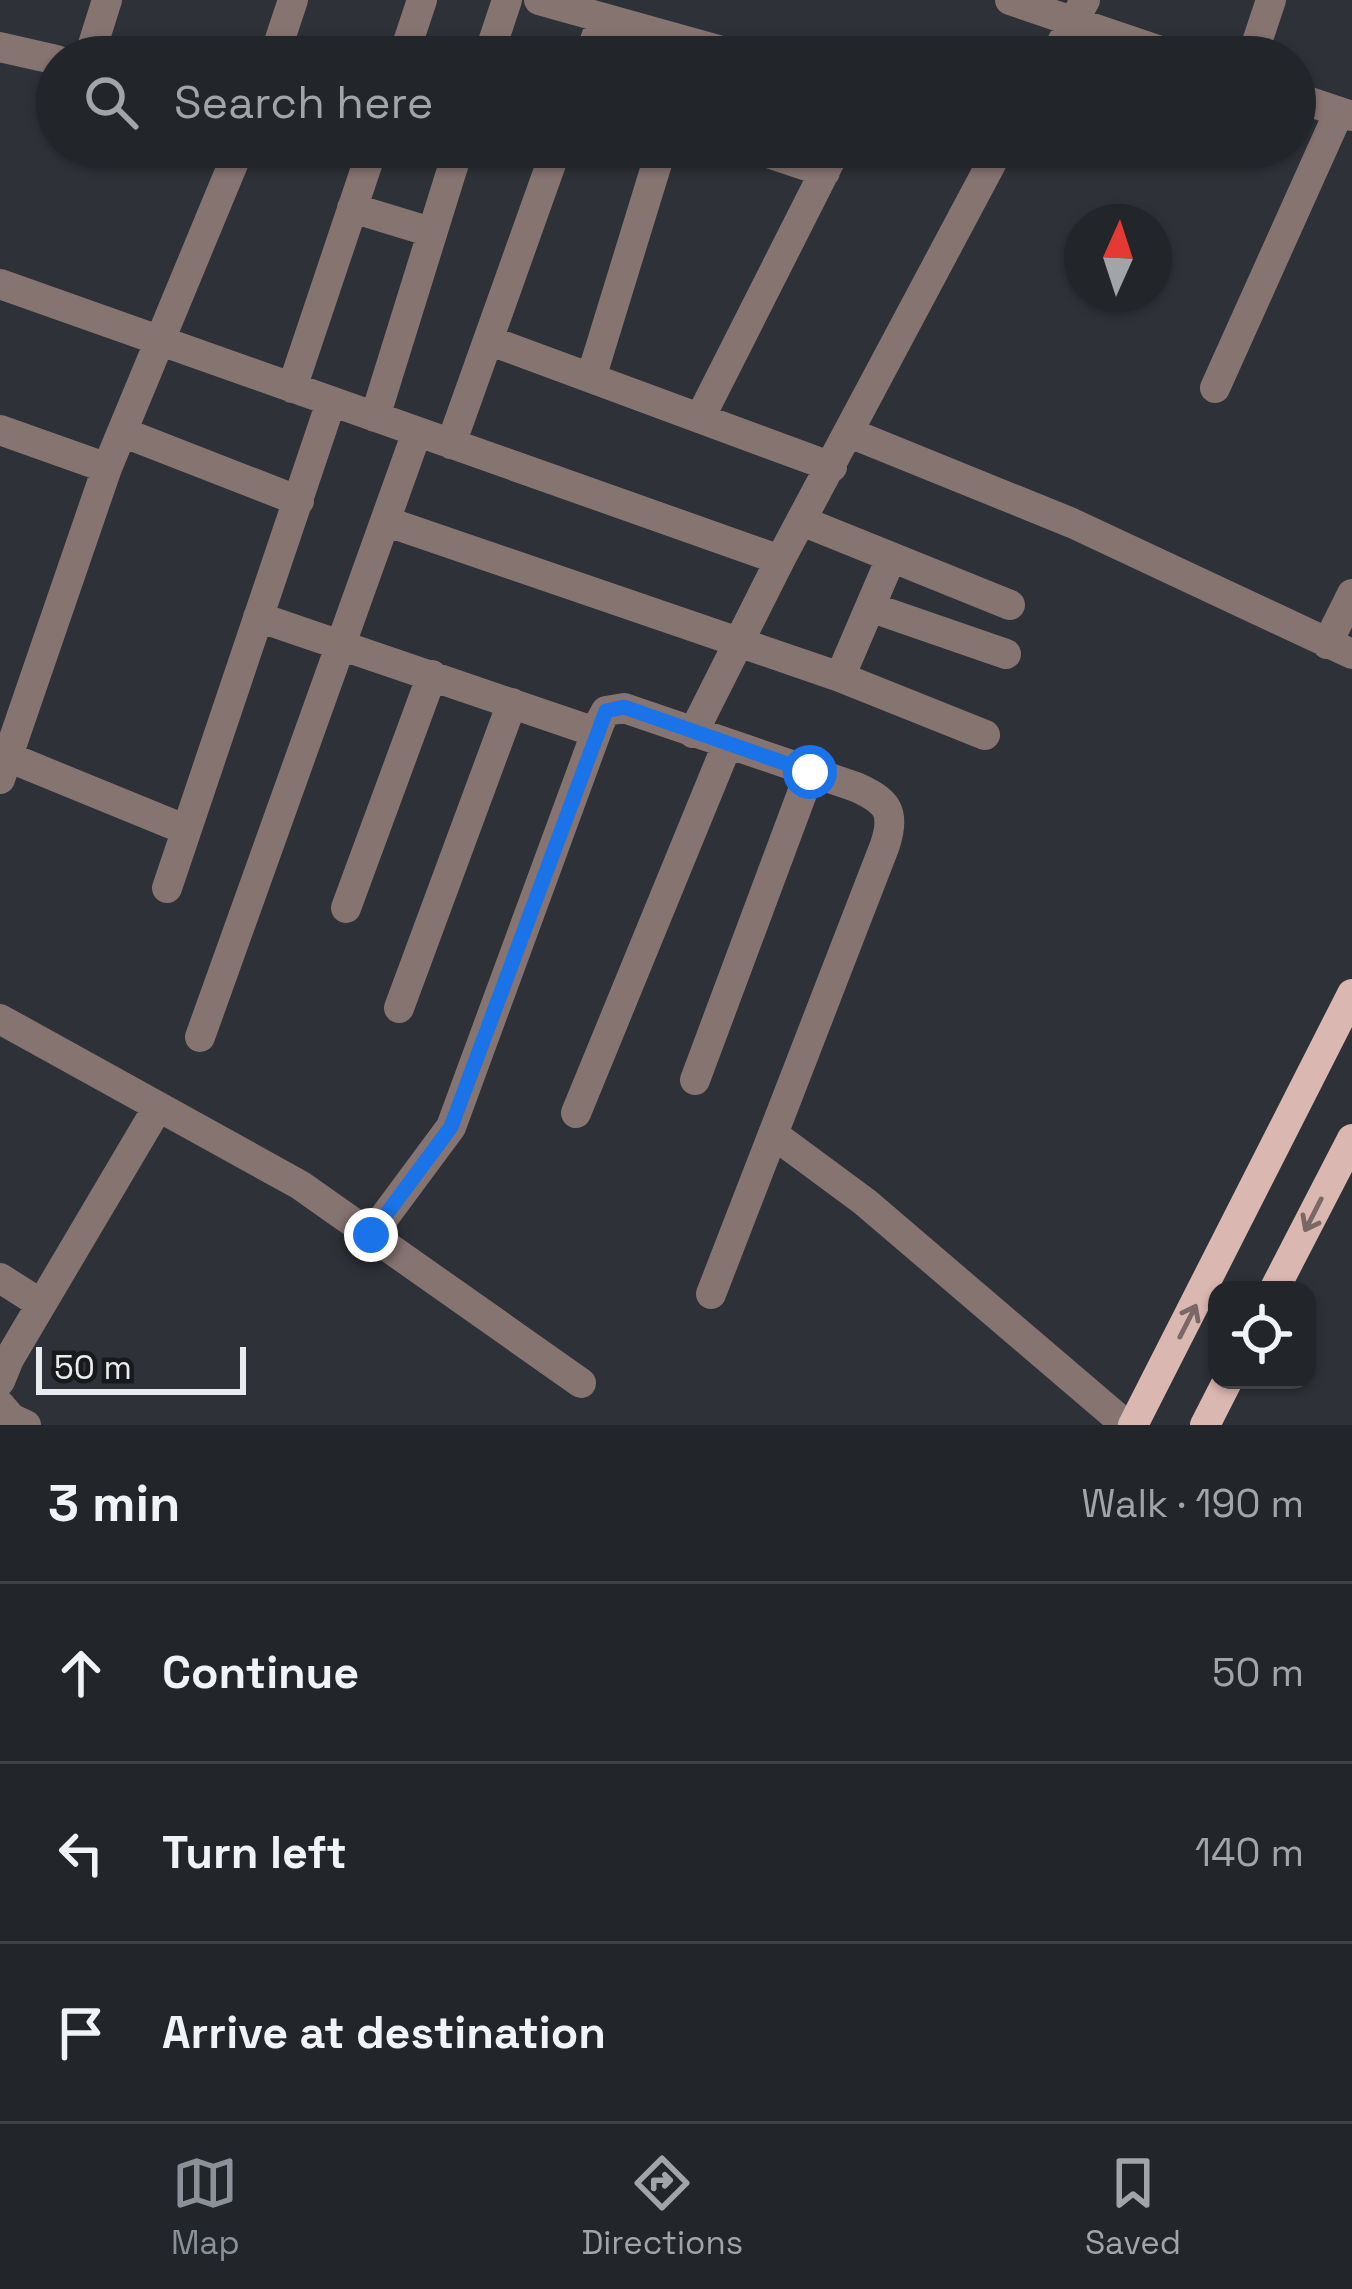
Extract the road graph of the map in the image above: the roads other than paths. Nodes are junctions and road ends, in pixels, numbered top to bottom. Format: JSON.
{"nodes":[{"id":1,"x":107,"y":0,"type":"edge"},
{"id":2,"x":293,"y":0,"type":"edge"},
{"id":3,"x":422,"y":0,"type":"edge"},
{"id":4,"x":507,"y":0,"type":"edge"},
{"id":5,"x":539,"y":0,"type":"edge"},
{"id":6,"x":1010,"y":0,"type":"edge"},
{"id":7,"x":1271,"y":0,"type":"edge"},
{"id":8,"x":1080,"y":11,"type":"edge"},
{"id":9,"x":603,"y":18,"type":"junction"},
{"id":10,"x":96,"y":36,"type":"edge"},
{"id":11,"x":281,"y":36,"type":"edge"},
{"id":12,"x":410,"y":36,"type":"edge"},
{"id":13,"x":495,"y":36,"type":"edge"},
{"id":14,"x":597,"y":36,"type":"edge"},
{"id":15,"x":652,"y":36,"type":"edge"},
{"id":16,"x":1133,"y":36,"type":"edge"},
{"id":17,"x":1259,"y":36,"type":"edge"},
{"id":18,"x":0,"y":47,"type":"edge"},
{"id":19,"x":36,"y":56,"type":"edge"},
{"id":20,"x":1316,"y":104,"type":"edge"},
{"id":21,"x":1346,"y":114,"type":"edge"},
{"id":22,"x":231,"y":168,"type":"edge"},
{"id":23,"x":366,"y":168,"type":"edge"},
{"id":24,"x":452,"y":168,"type":"edge"},
{"id":25,"x":549,"y":168,"type":"edge"},
{"id":26,"x":656,"y":168,"type":"edge"},
{"id":27,"x":827,"y":168,"type":"edge"},
{"id":28,"x":989,"y":168,"type":"edge"},
{"id":29,"x":352,"y":208,"type":"junction"},
{"id":30,"x":431,"y":232,"type":"junction"},
{"id":31,"x":0,"y":284,"type":"edge"},
{"id":32,"x":488,"y":340,"type":"junction"},
{"id":33,"x":158,"y":341,"type":"junction"},
{"id":34,"x":591,"y":378,"type":"junction"},
{"id":35,"x":292,"y":388,"type":"junction"},
{"id":36,"x":1215,"y":388,"type":"dead end"},
{"id":37,"x":331,"y":402,"type":"junction"},
{"id":38,"x":375,"y":417,"type":"junction"},
{"id":39,"x":700,"y":418,"type":"junction"},
{"id":40,"x":0,"y":430,"type":"edge"},
{"id":41,"x":122,"y":432,"type":"junction"},
{"id":42,"x":417,"y":432,"type":"junction"},
{"id":43,"x":850,"y":433,"type":"junction"},
{"id":44,"x":452,"y":444,"type":"junction"},
{"id":45,"x":832,"y":467,"type":"junction"},
{"id":46,"x":107,"y":468,"type":"junction"},
{"id":47,"x":299,"y":501,"type":"junction"},
{"id":48,"x":385,"y":521,"type":"junction"},
{"id":49,"x":802,"y":521,"type":"junction"},
{"id":50,"x":892,"y":557,"type":"junction"},
{"id":51,"x":780,"y":560,"type":"junction"},
{"id":52,"x":1352,"y":594,"type":"edge"},
{"id":53,"x":1010,"y":605,"type":"dead end"},
{"id":54,"x":870,"y":607,"type":"junction"},
{"id":55,"x":258,"y":617,"type":"junction"},
{"id":56,"x":740,"y":641,"type":"junction"},
{"id":57,"x":341,"y":645,"type":"junction"},
{"id":58,"x":1340,"y":649,"type":"edge"},
{"id":59,"x":1006,"y":654,"type":"dead end"},
{"id":60,"x":431,"y":675,"type":"junction"},
{"id":61,"x":840,"y":676,"type":"junction"},
{"id":62,"x":512,"y":704,"type":"junction"},
{"id":63,"x":595,"y":733,"type":"junction"},
{"id":64,"x":693,"y":733,"type":"junction"},
{"id":65,"x":985,"y":735,"type":"dead end"},
{"id":66,"x":727,"y":746,"type":"junction"},
{"id":67,"x":4,"y":768,"type":"edge"},
{"id":68,"x":810,"y":772,"type":"junction"},
{"id":69,"x":184,"y":829,"type":"junction"},
{"id":70,"x":167,"y":888,"type":"dead end"},
{"id":71,"x":346,"y":908,"type":"dead end"},
{"id":72,"x":1352,"y":994,"type":"edge"},
{"id":73,"x":399,"y":1008,"type":"dead end"},
{"id":74,"x":0,"y":1019,"type":"edge"},
{"id":75,"x":200,"y":1037,"type":"dead end"},
{"id":76,"x":695,"y":1080,"type":"dead end"},
{"id":77,"x":158,"y":1107,"type":"junction"},
{"id":78,"x":575,"y":1113,"type":"dead end"},
{"id":79,"x":773,"y":1134,"type":"junction"},
{"id":80,"x":1352,"y":1139,"type":"edge"},
{"id":81,"x":371,"y":1235,"type":"junction"},
{"id":82,"x":0,"y":1278,"type":"edge"},
{"id":83,"x":1279,"y":1281,"type":"edge"},
{"id":84,"x":711,"y":1294,"type":"dead end"},
{"id":85,"x":41,"y":1304,"type":"junction"},
{"id":86,"x":0,"y":1381,"type":"edge"},
{"id":87,"x":581,"y":1384,"type":"dead end"},
{"id":88,"x":1223,"y":1389,"type":"edge"},
{"id":89,"x":0,"y":1405,"type":"edge"},
{"id":90,"x":26,"y":1425,"type":"edge"},
{"id":91,"x":1130,"y":1425,"type":"edge"},
{"id":92,"x":1205,"y":1425,"type":"edge"}],
"edges":[{"from":1,"to":10,"type":"street"},
{"from":2,"to":11,"type":"street"},
{"from":3,"to":12,"type":"street"},
{"from":4,"to":13,"type":"street"},
{"from":5,"to":9,"type":"street"},
{"from":6,"to":8,"type":"street"},
{"from":7,"to":17,"type":"street"},
{"from":8,"to":16,"type":"street"},
{"from":9,"to":14,"type":"street"},
{"from":9,"to":15,"type":"street"},
{"from":18,"to":19,"type":"street"},
{"from":20,"to":21,"type":"street"},
{"from":21,"to":36,"type":"street"},
{"from":22,"to":33,"type":"street"},
{"from":23,"to":29,"type":"street"},
{"from":24,"to":30,"type":"street"},
{"from":25,"to":32,"type":"street"},
{"from":26,"to":34,"type":"street"},
{"from":27,"to":39,"type":"street"},
{"from":28,"to":43,"type":"street"},
{"from":29,"to":30,"type":"street"},
{"from":29,"to":35,"type":"street"},
{"from":30,"to":38,"type":"street"},
{"from":31,"to":33,"type":"street"},
{"from":32,"to":34,"type":"street"},
{"from":32,"to":44,"type":"street"},
{"from":33,"to":35,"type":"street"},
{"from":33,"to":41,"type":"street"},
{"from":34,"to":39,"type":"street"},
{"from":35,"to":37,"type":"street"},
{"from":37,"to":38,"type":"street"},
{"from":37,"to":47,"type":"street"},
{"from":38,"to":42,"type":"street"},
{"from":39,"to":45,"type":"street"},
{"from":40,"to":46,"type":"street"},
{"from":41,"to":46,"type":"street"},
{"from":41,"to":47,"type":"street"},
{"from":42,"to":44,"type":"street"},
{"from":42,"to":48,"type":"street"},
{"from":43,"to":45,"type":"street"},
{"from":43,"to":58,"type":"street"},
{"from":44,"to":51,"type":"street"},
{"from":45,"to":49,"type":"street"},
{"from":46,"to":67,"type":"street"},
{"from":47,"to":55,"type":"street"},
{"from":48,"to":56,"type":"street"},
{"from":48,"to":57,"type":"street"},
{"from":49,"to":50,"type":"street"},
{"from":49,"to":51,"type":"street"},
{"from":50,"to":53,"type":"street"},
{"from":50,"to":54,"type":"street"},
{"from":51,"to":56,"type":"street"},
{"from":52,"to":58,"type":"street"},
{"from":54,"to":59,"type":"street"},
{"from":54,"to":61,"type":"street"},
{"from":55,"to":57,"type":"street"},
{"from":55,"to":69,"type":"street"},
{"from":56,"to":61,"type":"street"},
{"from":56,"to":64,"type":"street"},
{"from":57,"to":60,"type":"street"},
{"from":57,"to":75,"type":"street"},
{"from":60,"to":62,"type":"street"},
{"from":60,"to":71,"type":"street"},
{"from":61,"to":65,"type":"street"},
{"from":62,"to":63,"type":"street"},
{"from":62,"to":73,"type":"street"},
{"from":63,"to":64,"type":"street"},
{"from":63,"to":81,"type":"street"},
{"from":64,"to":66,"type":"street"},
{"from":66,"to":68,"type":"street"},
{"from":66,"to":78,"type":"street"},
{"from":67,"to":69,"type":"street"},
{"from":68,"to":76,"type":"street"},
{"from":68,"to":79,"type":"street"},
{"from":69,"to":70,"type":"street"},
{"from":91,"to":72,"type":"main road","one_way":true},
{"from":74,"to":77,"type":"street"},
{"from":77,"to":81,"type":"street"},
{"from":77,"to":85,"type":"street"},
{"from":79,"to":84,"type":"street"},
{"from":79,"to":91,"type":"street"},
{"from":80,"to":83,"type":"main road","one_way":true},
{"from":81,"to":87,"type":"street"},
{"from":82,"to":85,"type":"street"},
{"from":85,"to":86,"type":"street"},
{"from":88,"to":92,"type":"main road"},
{"from":89,"to":90,"type":"street"}]}
